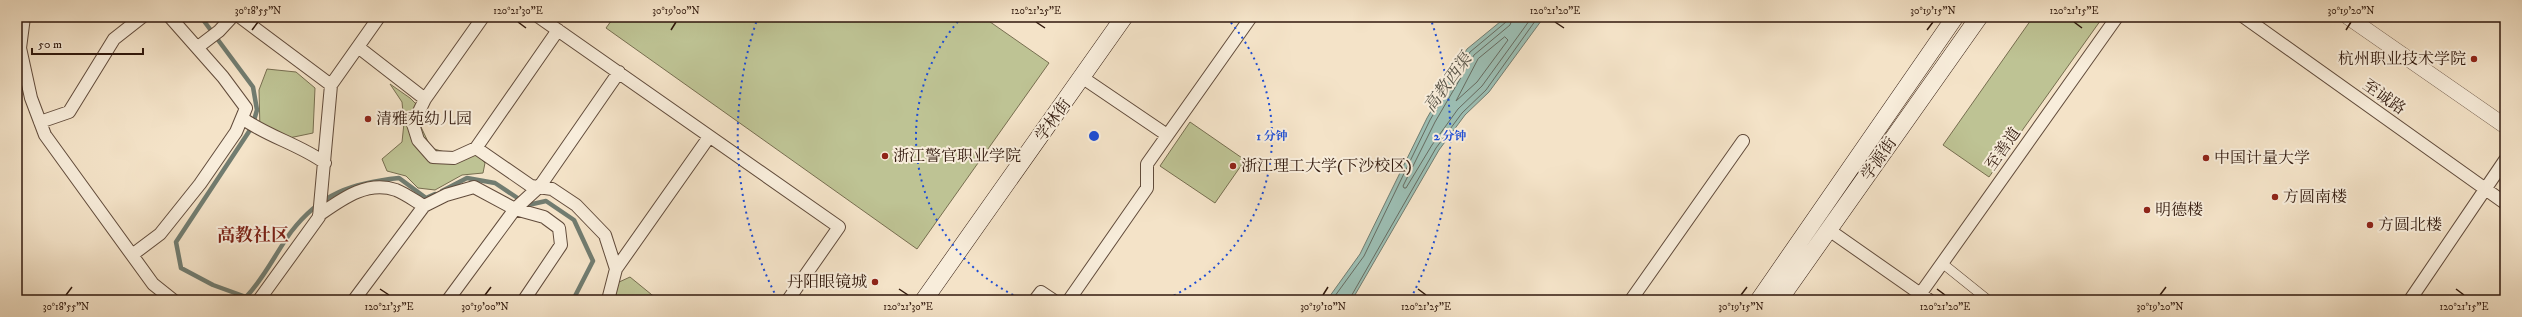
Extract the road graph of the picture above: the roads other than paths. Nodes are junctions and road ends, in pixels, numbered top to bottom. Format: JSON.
{"nodes":[{"id":1,"x":24,"y":17,"type":"edge"},
{"id":2,"x":142,"y":17,"type":"edge"},
{"id":3,"x":170,"y":17,"type":"edge"},
{"id":4,"x":232,"y":17,"type":"edge"},
{"id":5,"x":240,"y":17,"type":"edge"},
{"id":6,"x":379,"y":17,"type":"edge"},
{"id":7,"x":483,"y":17,"type":"edge"},
{"id":8,"x":539,"y":17,"type":"edge"},
{"id":9,"x":1124,"y":17,"type":"edge"},
{"id":10,"x":1251,"y":17,"type":"edge"},
{"id":11,"x":1955,"y":17,"type":"edge"},
{"id":12,"x":1978,"y":17,"type":"edge"},
{"id":13,"x":2117,"y":17,"type":"edge"},
{"id":14,"x":2244,"y":17,"type":"edge"},
{"id":15,"x":2348,"y":17,"type":"edge"},
{"id":16,"x":558,"y":30,"type":"junction"},
{"id":17,"x":201,"y":44,"type":"junction"},
{"id":18,"x":358,"y":47,"type":"junction"},
{"id":19,"x":619,"y":72,"type":"junction"},
{"id":20,"x":1083,"y":78,"type":"junction"},
{"id":21,"x":331,"y":85,"type":"junction"},
{"id":22,"x":425,"y":99,"type":"junction"},
{"id":23,"x":243,"y":119,"type":"junction"},
{"id":24,"x":40,"y":122,"type":"junction"},
{"id":25,"x":2505,"y":126,"type":"edge"},
{"id":26,"x":1168,"y":134,"type":"junction"},
{"id":27,"x":709,"y":136,"type":"junction"},
{"id":28,"x":1743,"y":141,"type":"dead end"},
{"id":29,"x":476,"y":148,"type":"junction"},
{"id":30,"x":2505,"y":160,"type":"edge"},
{"id":31,"x":325,"y":163,"type":"junction"},
{"id":32,"x":540,"y":186,"type":"junction"},
{"id":33,"x":2485,"y":189,"type":"junction"},
{"id":34,"x":2505,"y":203,"type":"edge"},
{"id":35,"x":424,"y":206,"type":"junction"},
{"id":36,"x":515,"y":209,"type":"junction"},
{"id":37,"x":319,"y":215,"type":"junction"},
{"id":38,"x":1829,"y":230,"type":"junction"},
{"id":39,"x":132,"y":255,"type":"junction"},
{"id":40,"x":1942,"y":263,"type":"junction"},
{"id":41,"x":616,"y":269,"type":"junction"},
{"id":42,"x":1922,"y":298,"type":"edge"},
{"id":43,"x":172,"y":300,"type":"edge"},
{"id":44,"x":259,"y":300,"type":"edge"},
{"id":45,"x":354,"y":300,"type":"edge"},
{"id":46,"x":448,"y":300,"type":"edge"},
{"id":47,"x":524,"y":300,"type":"edge"},
{"id":48,"x":608,"y":300,"type":"edge"},
{"id":49,"x":788,"y":300,"type":"edge"},
{"id":50,"x":924,"y":300,"type":"edge"},
{"id":51,"x":1035,"y":300,"type":"edge"},
{"id":52,"x":1053,"y":300,"type":"edge"},
{"id":53,"x":1069,"y":300,"type":"edge"},
{"id":54,"x":1631,"y":300,"type":"edge"},
{"id":55,"x":1759,"y":300,"type":"edge"},
{"id":56,"x":1779,"y":300,"type":"edge"},
{"id":57,"x":1988,"y":300,"type":"edge"},
{"id":58,"x":2410,"y":300,"type":"edge"}],
"edges":[{"from":1,"to":24,"type":"street"},
{"from":2,"to":24,"type":"street"},
{"from":3,"to":17,"type":"street"},
{"from":4,"to":17,"type":"street"},
{"from":5,"to":21,"type":"street"},
{"from":6,"to":18,"type":"street"},
{"from":7,"to":22,"type":"street"},
{"from":8,"to":16,"type":"street"},
{"from":9,"to":20,"type":"main road","name":"学林街"},
{"from":10,"to":26,"type":"street"},
{"from":11,"to":55,"type":"main road","name":"学源街"},
{"from":12,"to":38,"type":"main road","name":"学源街"},
{"from":13,"to":40,"type":"street","name":"至善道"},
{"from":14,"to":33,"type":"street","name":"至诚路"},
{"from":15,"to":25,"type":"street"},
{"from":16,"to":19,"type":"street"},
{"from":16,"to":29,"type":"street"},
{"from":17,"to":23,"type":"street"},
{"from":18,"to":21,"type":"street"},
{"from":18,"to":22,"type":"street"},
{"from":19,"to":27,"type":"street"},
{"from":19,"to":32,"type":"street"},
{"from":20,"to":26,"type":"street"},
{"from":20,"to":50,"type":"main road","name":"学林街"},
{"from":21,"to":31,"type":"street"},
{"from":22,"to":29,"type":"street"},
{"from":23,"to":31,"type":"street"},
{"from":23,"to":39,"type":"street"},
{"from":24,"to":39,"type":"street"},
{"from":26,"to":53,"type":"street"},
{"from":27,"to":41,"type":"street"},
{"from":27,"to":49,"type":"street"},
{"from":28,"to":54,"type":"street"},
{"from":29,"to":32,"type":"street"},
{"from":30,"to":33,"type":"street"},
{"from":31,"to":37,"type":"street"},
{"from":32,"to":36,"type":"street"},
{"from":32,"to":41,"type":"street"},
{"from":33,"to":34,"type":"street","name":"至诚路"},
{"from":33,"to":58,"type":"street"},
{"from":35,"to":36,"type":"street"},
{"from":35,"to":37,"type":"street"},
{"from":35,"to":45,"type":"street"},
{"from":36,"to":46,"type":"street"},
{"from":36,"to":47,"type":"street"},
{"from":37,"to":44,"type":"street"},
{"from":38,"to":42,"type":"street"},
{"from":38,"to":56,"type":"main road","name":"学源街"},
{"from":39,"to":43,"type":"street"},
{"from":40,"to":42,"type":"street","name":"至善道"},
{"from":40,"to":57,"type":"street"},
{"from":41,"to":48,"type":"street"},
{"from":51,"to":52,"type":"street"}]}
